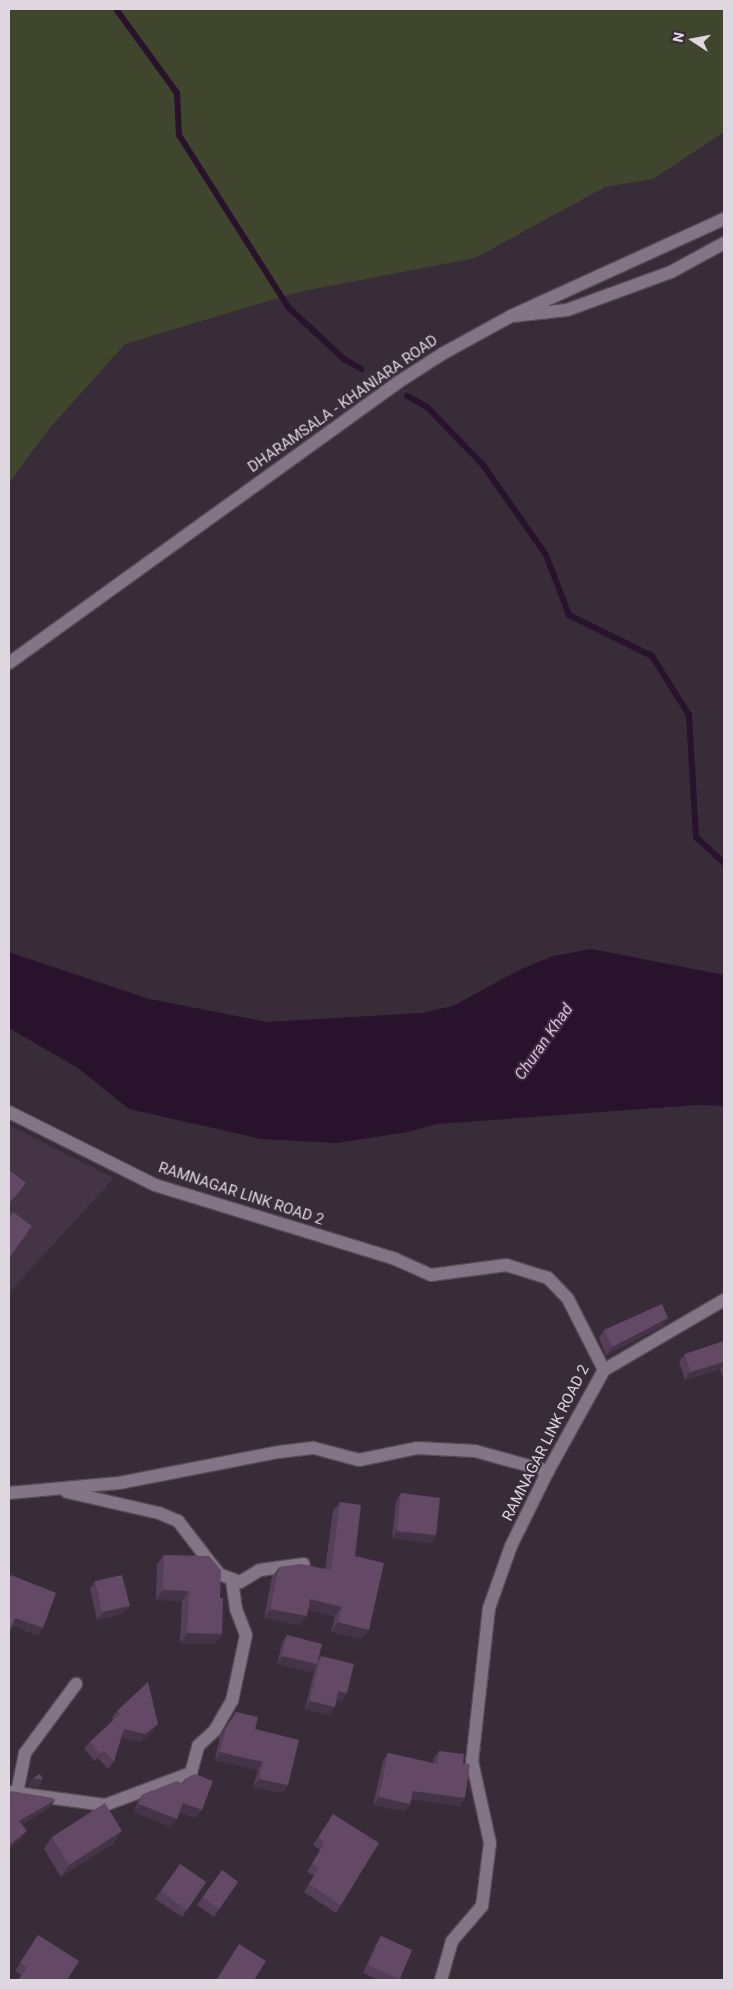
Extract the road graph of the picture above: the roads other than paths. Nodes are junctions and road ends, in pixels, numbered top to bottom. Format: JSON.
{"nodes":[{"id":1,"x":723,"y":218,"type":"edge"},
{"id":2,"x":724,"y":243,"type":"edge"},
{"id":3,"x":511,"y":316,"type":"junction"},
{"id":4,"x":9,"y":662,"type":"edge"},
{"id":5,"x":9,"y":1112,"type":"edge"},
{"id":6,"x":724,"y":1300,"type":"edge"},
{"id":7,"x":604,"y":1370,"type":"junction"},
{"id":8,"x":548,"y":1471,"type":"junction"},
{"id":9,"x":52,"y":1489,"type":"junction"},
{"id":10,"x":9,"y":1493,"type":"edge"},
{"id":11,"x":304,"y":1564,"type":"edge"},
{"id":12,"x":232,"y":1579,"type":"junction"},
{"id":13,"x":76,"y":1684,"type":"dead end"},
{"id":14,"x":13,"y":1793,"type":"edge"},
{"id":15,"x":441,"y":1980,"type":"edge"}],
"edges":[{"from":1,"to":3,"type":"street","name":"DHARAMSALA - KHANIARA ROAD"},
{"from":2,"to":3,"type":"street"},
{"from":3,"to":4,"type":"street","name":"DHARAMSALA - KHANIARA ROAD"},
{"from":5,"to":7,"type":"street","name":"RAMNAGAR LINK ROAD 2"},
{"from":6,"to":7,"type":"street"},
{"from":7,"to":8,"type":"street","name":"RAMNAGAR LINK ROAD 2"},
{"from":8,"to":9,"type":"street"},
{"from":8,"to":15,"type":"street","name":"RAMNAGAR LINK ROAD 2"},
{"from":9,"to":10,"type":"street"},
{"from":9,"to":12,"type":"street"},
{"from":11,"to":12,"type":"street"},
{"from":12,"to":14,"type":"street"},
{"from":13,"to":14,"type":"street"}]}
